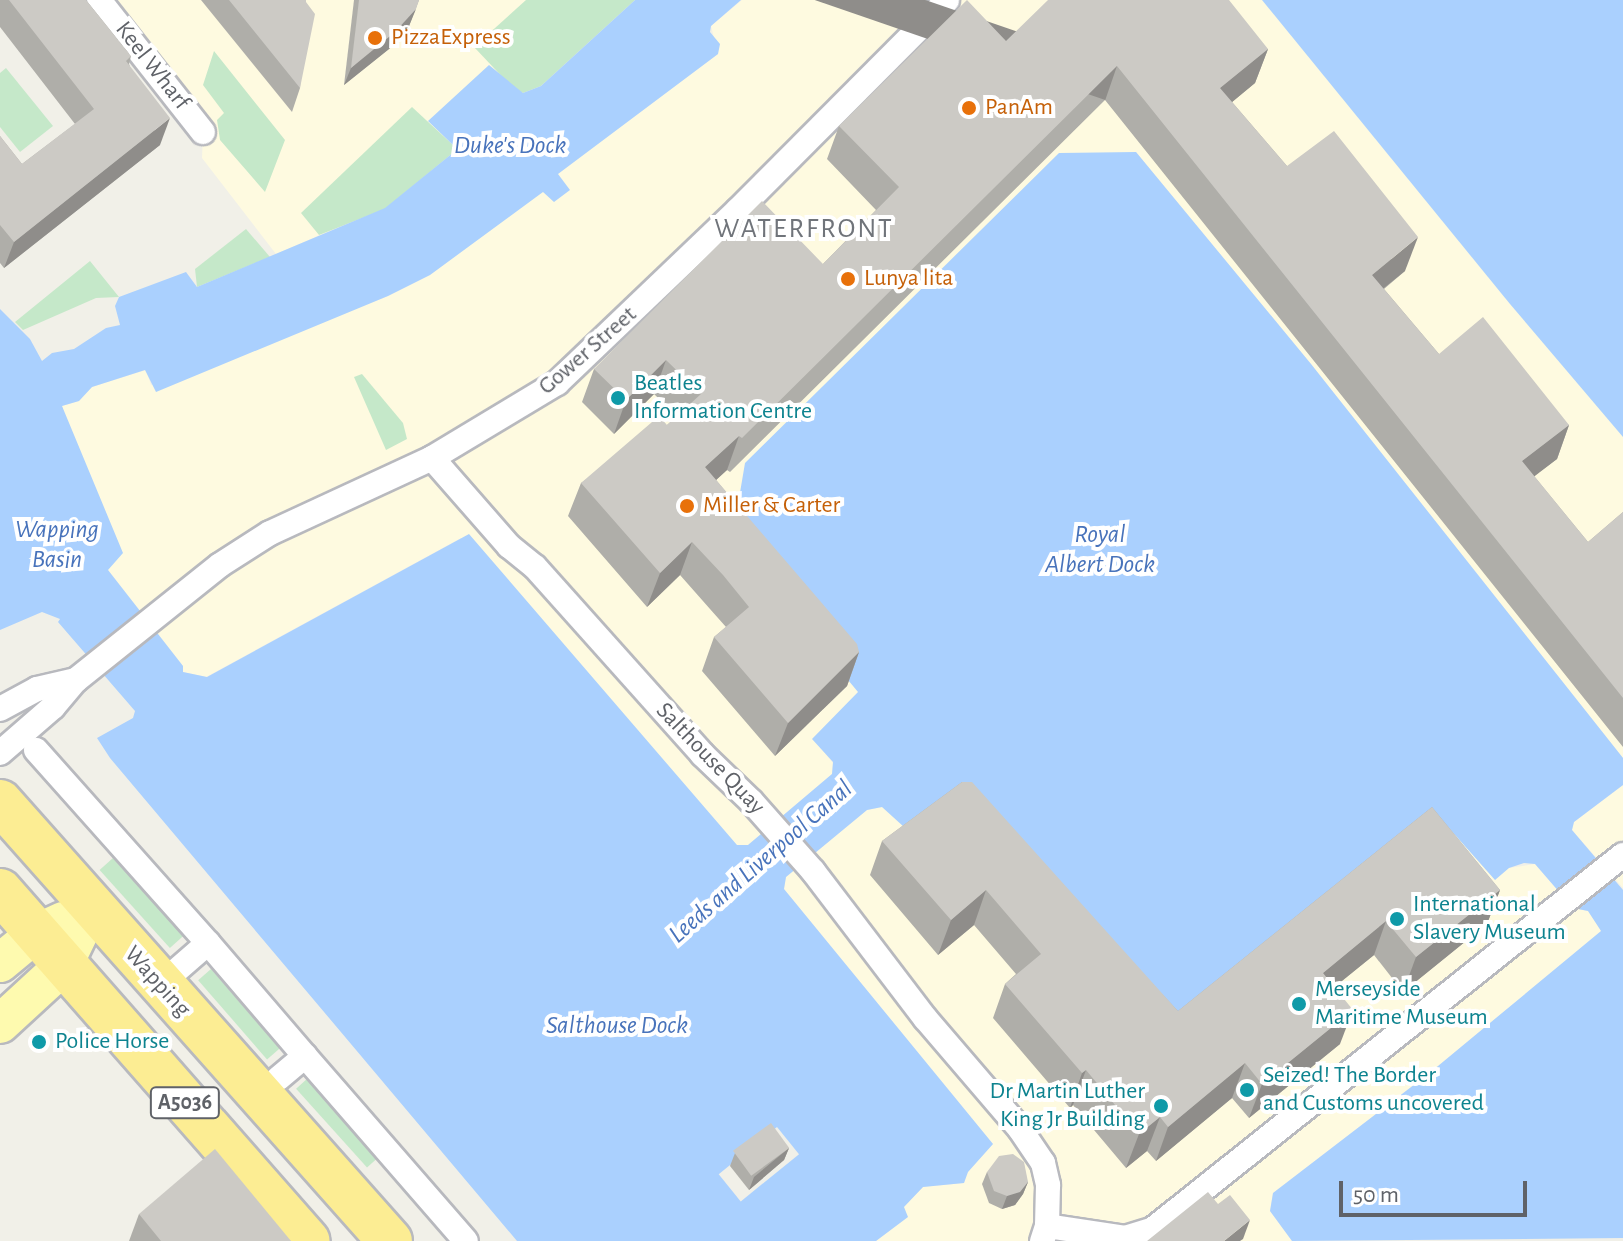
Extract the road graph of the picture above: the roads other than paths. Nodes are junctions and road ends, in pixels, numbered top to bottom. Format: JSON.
{"nodes":[{"id":1,"x":99,"y":0,"type":"edge"},
{"id":2,"x":947,"y":0,"type":"edge"},
{"id":3,"x":203,"y":132,"type":"dead end"},
{"id":4,"x":432,"y":458,"type":"junction"},
{"id":5,"x":76,"y":680,"type":"junction"},
{"id":6,"x":0,"y":709,"type":"edge"},
{"id":7,"x":36,"y":750,"type":"dead end"},
{"id":8,"x":0,"y":753,"type":"edge"},
{"id":9,"x":0,"y":802,"type":"edge"},
{"id":10,"x":1623,"y":855,"type":"edge"},
{"id":11,"x":0,"y":891,"type":"edge"},
{"id":12,"x":91,"y":908,"type":"junction"},
{"id":13,"x":208,"y":943,"type":"junction"},
{"id":14,"x":49,"y":950,"type":"junction"},
{"id":15,"x":0,"y":963,"type":"edge"},
{"id":16,"x":178,"y":969,"type":"dead end"},
{"id":17,"x":0,"y":1024,"type":"edge"},
{"id":18,"x":305,"y":1056,"type":"junction"},
{"id":19,"x":278,"y":1079,"type":"dead end"},
{"id":20,"x":317,"y":1160,"type":"junction"},
{"id":21,"x":1044,"y":1234,"type":"edge"},
{"id":22,"x":307,"y":1241,"type":"edge"},
{"id":23,"x":368,"y":1241,"type":"edge"},
{"id":24,"x":390,"y":1241,"type":"edge"},
{"id":25,"x":466,"y":1241,"type":"edge"}],
"edges":[{"from":1,"to":3,"type":"street","name":"Keel Wharf"},
{"from":2,"to":4,"type":"street","name":"Gower Street"},
{"from":4,"to":5,"type":"street","name":"Gower Street"},
{"from":4,"to":21,"type":"street","name":"Salthouse Quay"},
{"from":5,"to":6,"type":"street"},
{"from":5,"to":8,"type":"street","name":"Gower Street"},
{"from":7,"to":13,"type":"street"},
{"from":9,"to":12,"type":"highway","name":"Wapping","number":"A5036"},
{"from":10,"to":21,"type":"street"},
{"from":11,"to":14,"type":"highway","number":"A5036"},
{"from":12,"to":14,"type":"main road"},
{"from":12,"to":20,"type":"highway","name":"Wapping","number":"A5036"},
{"from":13,"to":16,"type":"street"},
{"from":13,"to":18,"type":"street"},
{"from":14,"to":15,"type":"main road"},
{"from":14,"to":17,"type":"main road"},
{"from":14,"to":22,"type":"highway","number":"A5036"},
{"from":18,"to":19,"type":"street"},
{"from":18,"to":25,"type":"street"},
{"from":20,"to":23,"type":"street","name":"Wapping"},
{"from":20,"to":24,"type":"highway","name":"Wapping","number":"A5036"}]}
